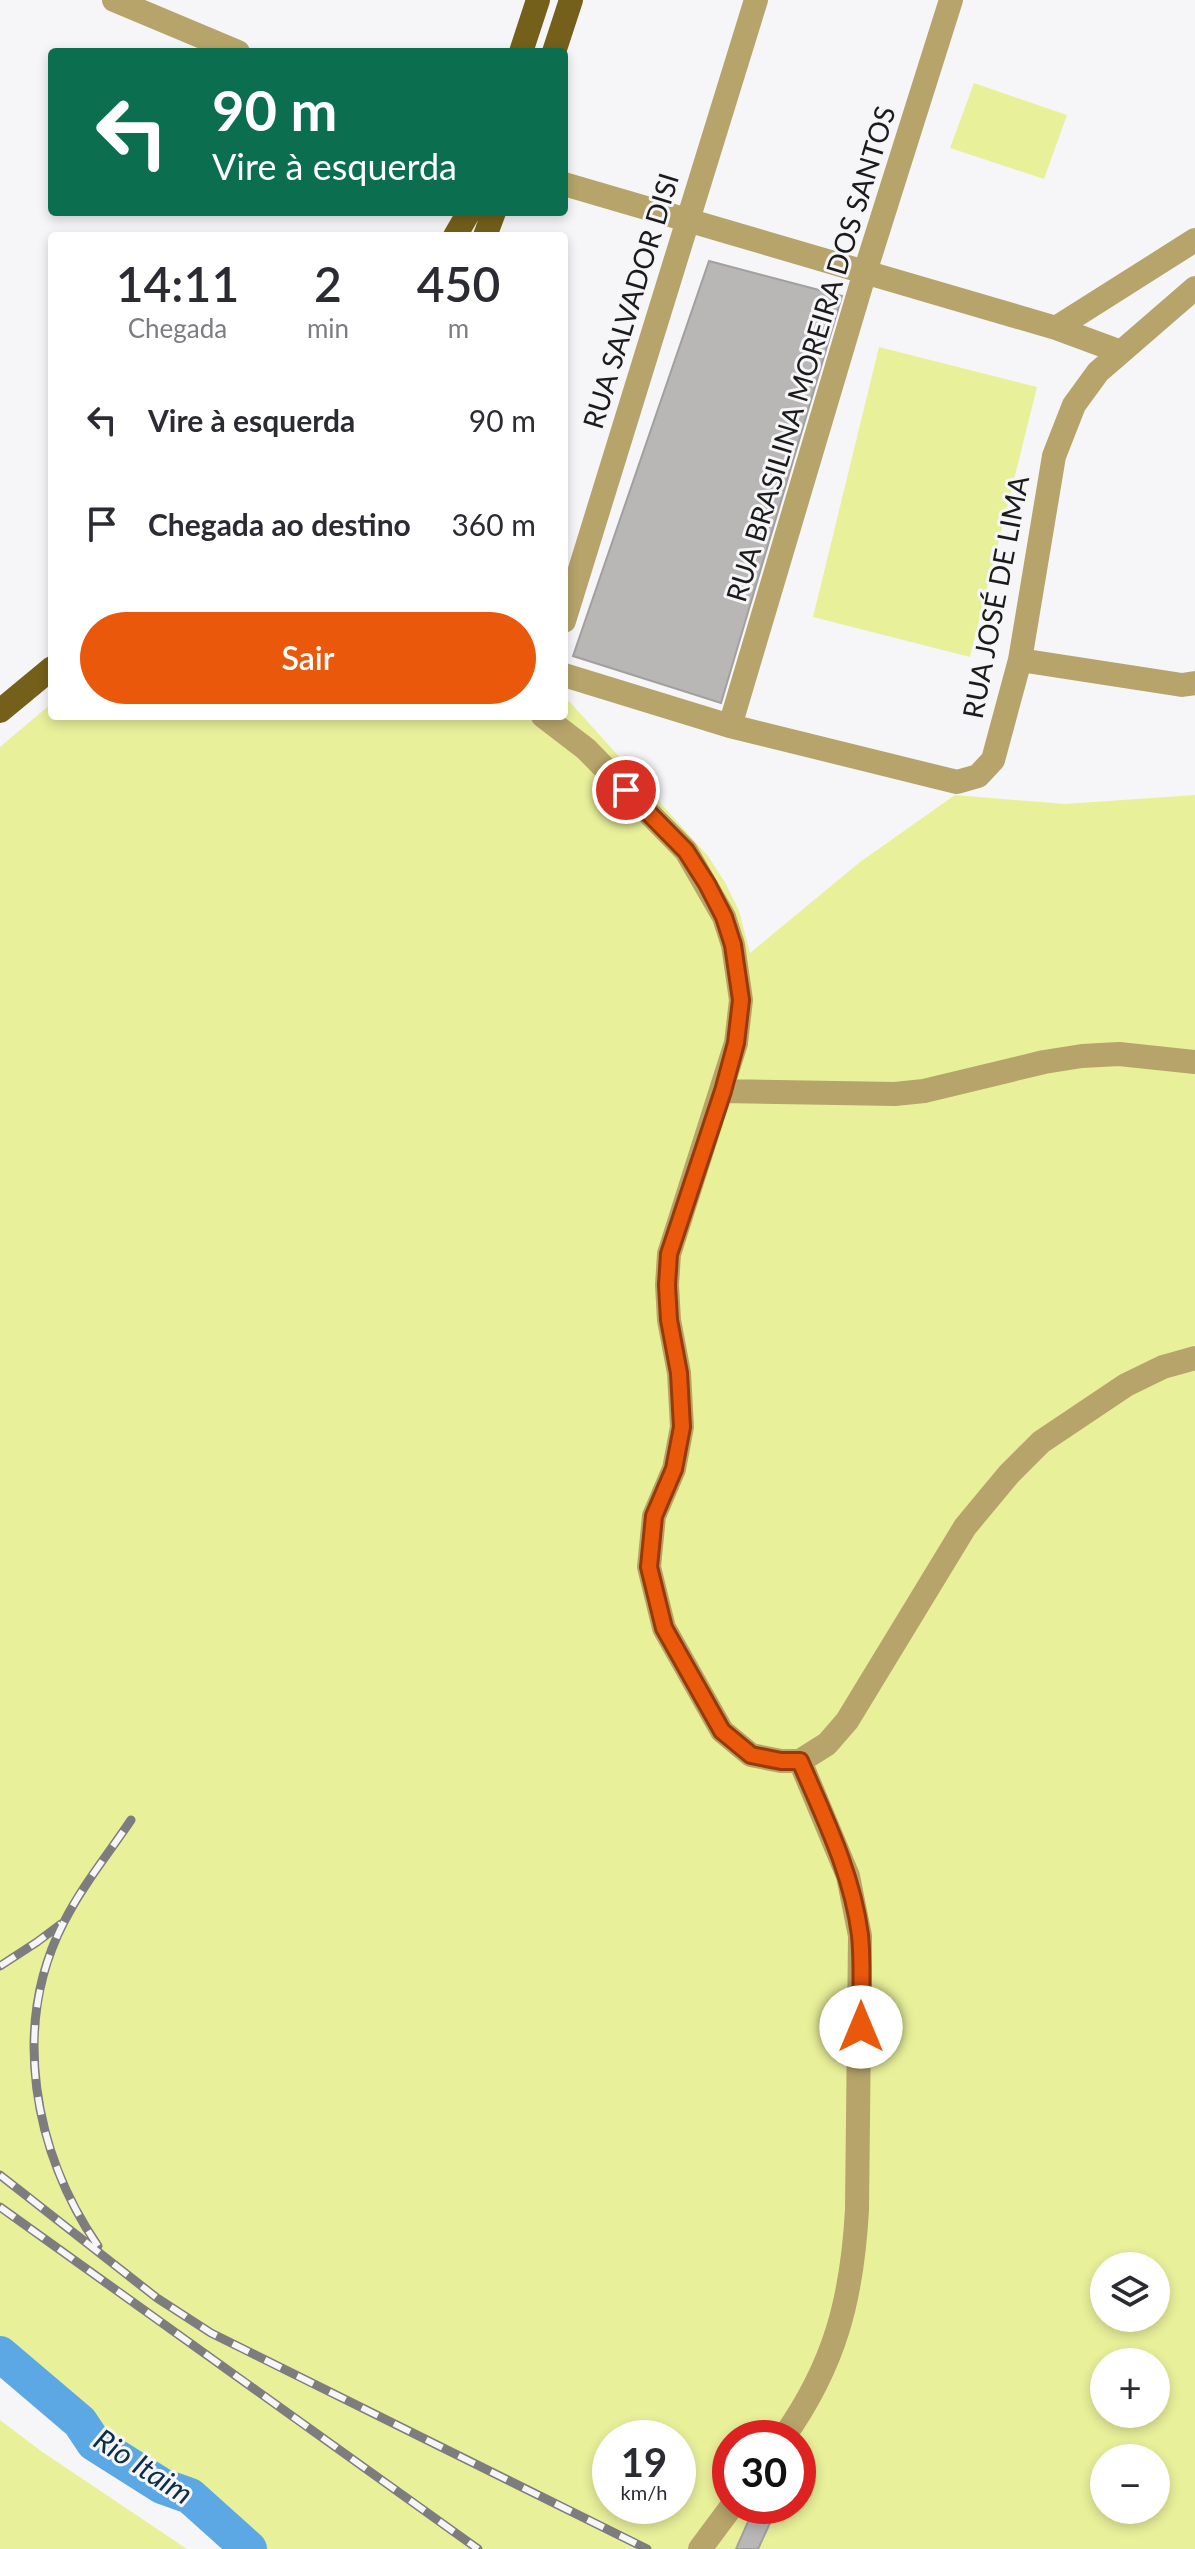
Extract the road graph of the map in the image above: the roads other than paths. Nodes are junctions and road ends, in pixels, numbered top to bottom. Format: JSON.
{"nodes":[{"id":1,"x":114,"y":0,"type":"edge"},
{"id":2,"x":538,"y":0,"type":"edge"},
{"id":3,"x":571,"y":0,"type":"edge"},
{"id":4,"x":756,"y":0,"type":"edge"},
{"id":5,"x":951,"y":0,"type":"edge"},
{"id":6,"x":228,"y":48,"type":"edge"},
{"id":7,"x":522,"y":48,"type":"edge"},
{"id":8,"x":555,"y":48,"type":"edge"},
{"id":9,"x":568,"y":185,"type":"edge"},
{"id":10,"x":687,"y":220,"type":"junction"},
{"id":11,"x":1195,"y":240,"type":"edge"},
{"id":12,"x":865,"y":272,"type":"junction"},
{"id":13,"x":1195,"y":288,"type":"edge"},
{"id":14,"x":1056,"y":328,"type":"junction"},
{"id":15,"x":1121,"y":352,"type":"junction"},
{"id":16,"x":568,"y":608,"type":"edge"},
{"id":17,"x":1020,"y":660,"type":"junction"},
{"id":18,"x":48,"y":671,"type":"edge"},
{"id":19,"x":568,"y":676,"type":"edge"},
{"id":20,"x":1195,"y":683,"type":"edge"},
{"id":21,"x":0,"y":711,"type":"edge"},
{"id":22,"x":548,"y":720,"type":"edge"},
{"id":23,"x":730,"y":726,"type":"junction"},
{"id":24,"x":1195,"y":1062,"type":"edge"},
{"id":25,"x":723,"y":1091,"type":"junction"},
{"id":26,"x":1195,"y":1358,"type":"edge"},
{"id":27,"x":800,"y":1761,"type":"junction"},
{"id":28,"x":794,"y":2420,"type":"edge"},
{"id":29,"x":719,"y":2524,"type":"edge"},
{"id":30,"x":700,"y":2549,"type":"edge"}],
"edges":[{"from":1,"to":6,"type":"street"},
{"from":2,"to":7,"type":"main road"},
{"from":3,"to":8,"type":"main road"},
{"from":4,"to":10,"type":"street","name":"RUA SALVADOR DISI"},
{"from":5,"to":12,"type":"street","name":"RUA BRASILINA MOREIRA DOS SANTOS"},
{"from":9,"to":10,"type":"street"},
{"from":10,"to":12,"type":"street"},
{"from":10,"to":16,"type":"street","name":"RUA SALVADOR DISI"},
{"from":11,"to":14,"type":"street"},
{"from":12,"to":14,"type":"street"},
{"from":12,"to":23,"type":"street","name":"RUA BRASILINA MOREIRA DOS SANTOS"},
{"from":13,"to":15,"type":"street","name":"RUA JOSÉ DE LIMA"},
{"from":14,"to":15,"type":"street"},
{"from":15,"to":17,"type":"street","name":"RUA JOSÉ DE LIMA"},
{"from":17,"to":20,"type":"street"},
{"from":17,"to":23,"type":"street","name":"RUA JOSÉ DE LIMA"},
{"from":18,"to":21,"type":"main road"},
{"from":19,"to":23,"type":"street","name":"RUA JOSÉ DE LIMA"},
{"from":22,"to":25,"type":"street"},
{"from":24,"to":25,"type":"street"},
{"from":25,"to":27,"type":"street"},
{"from":26,"to":27,"type":"street"},
{"from":27,"to":28,"type":"street"},
{"from":29,"to":30,"type":"street"}]}
